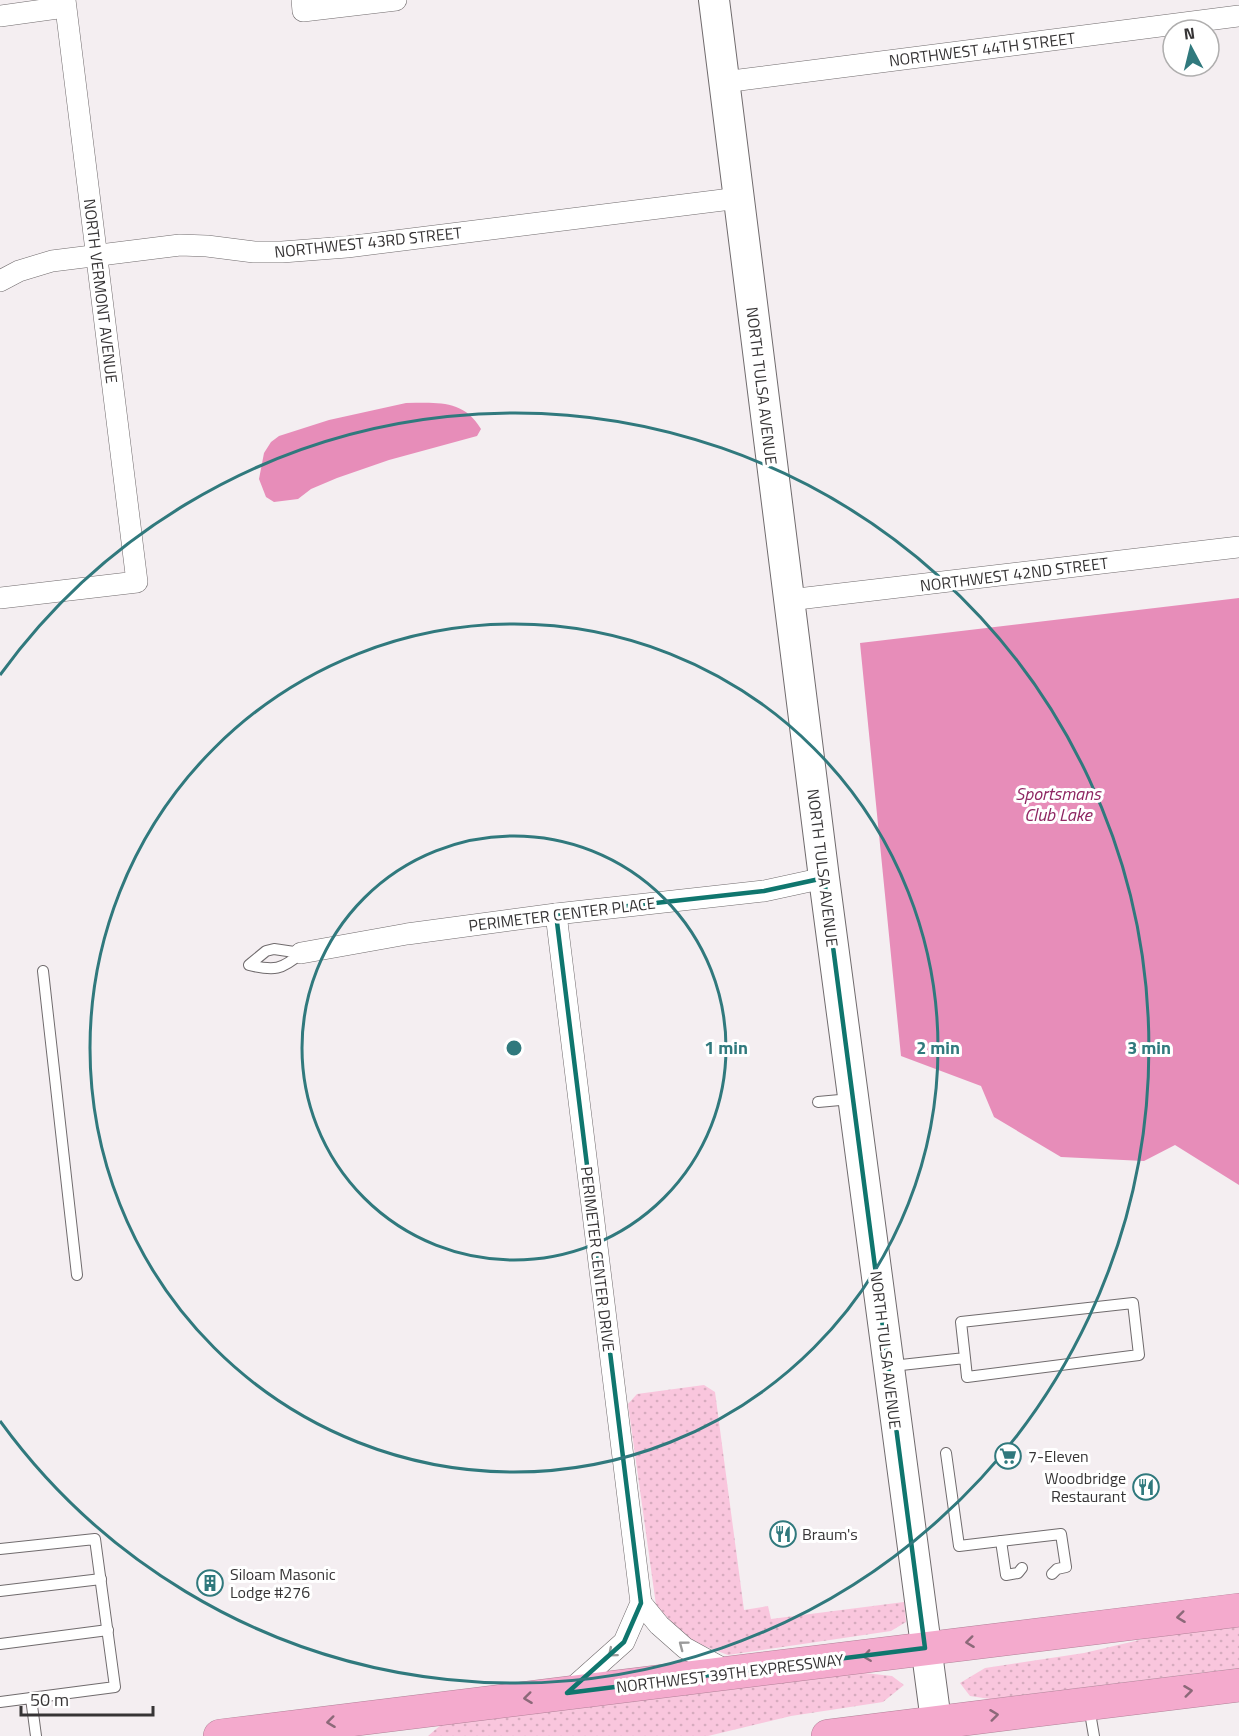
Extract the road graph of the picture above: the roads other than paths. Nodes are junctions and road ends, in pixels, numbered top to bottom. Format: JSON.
{"nodes":[{"id":1,"x":396,"y":0,"type":"edge"},
{"id":2,"x":714,"y":0,"type":"edge"},
{"id":3,"x":65,"y":4,"type":"edge"},
{"id":4,"x":303,"y":6,"type":"edge"},
{"id":5,"x":0,"y":16,"type":"edge"},
{"id":6,"x":1239,"y":16,"type":"edge"},
{"id":7,"x":724,"y":82,"type":"junction"},
{"id":8,"x":739,"y":198,"type":"junction"},
{"id":9,"x":96,"y":255,"type":"junction"},
{"id":10,"x":0,"y":281,"type":"edge"},
{"id":11,"x":1239,"y":547,"type":"edge"},
{"id":12,"x":0,"y":598,"type":"edge"},
{"id":13,"x":789,"y":600,"type":"junction"},
{"id":14,"x":824,"y":878,"type":"junction"},
{"id":15,"x":556,"y":914,"type":"junction"},
{"id":16,"x":301,"y":952,"type":"dead end"},
{"id":17,"x":43,"y":971,"type":"dead end"},
{"id":18,"x":854,"y":1099,"type":"junction"},
{"id":19,"x":818,"y":1102,"type":"dead end"},
{"id":20,"x":77,"y":1275,"type":"dead end"},
{"id":21,"x":965,"y":1358,"type":"junction"},
{"id":22,"x":889,"y":1367,"type":"junction"},
{"id":23,"x":946,"y":1453,"type":"dead end"},
{"id":24,"x":1002,"y":1541,"type":"junction"},
{"id":25,"x":0,"y":1549,"type":"edge"},
{"id":26,"x":1053,"y":1569,"type":"dead end"},
{"id":27,"x":1021,"y":1573,"type":"dead end"},
{"id":28,"x":101,"y":1579,"type":"junction"},
{"id":29,"x":0,"y":1591,"type":"edge"},
{"id":30,"x":641,"y":1603,"type":"junction"},
{"id":31,"x":1239,"y":1610,"type":"edge"},
{"id":32,"x":108,"y":1630,"type":"junction"},
{"id":33,"x":0,"y":1644,"type":"edge"},
{"id":34,"x":925,"y":1648,"type":"junction"},
{"id":35,"x":734,"y":1674,"type":"junction"},
{"id":36,"x":1239,"y":1685,"type":"edge"},
{"id":37,"x":567,"y":1693,"type":"junction"},
{"id":38,"x":31,"y":1698,"type":"junction"},
{"id":39,"x":0,"y":1702,"type":"edge"},
{"id":40,"x":1089,"y":1703,"type":"junction"},
{"id":41,"x":391,"y":1726,"type":"edge"},
{"id":42,"x":937,"y":1729,"type":"edge"},
{"id":43,"x":36,"y":1736,"type":"edge"},
{"id":44,"x":220,"y":1736,"type":"edge"},
{"id":45,"x":828,"y":1736,"type":"edge"},
{"id":46,"x":1094,"y":1736,"type":"edge"}],
"edges":[{"from":1,"to":4,"type":"street"},
{"from":2,"to":7,"type":"street","name":"NORTH TULSA AVENUE"},
{"from":3,"to":5,"type":"street"},
{"from":3,"to":9,"type":"street","name":"NORTH VERMONT AVENUE"},
{"from":6,"to":7,"type":"street","name":"NORTHWEST 44TH STREET"},
{"from":7,"to":8,"type":"street","name":"NORTH TULSA AVENUE"},
{"from":8,"to":9,"type":"street","name":"NORTHWEST 43RD STREET"},
{"from":8,"to":13,"type":"street","name":"NORTH TULSA AVENUE"},
{"from":9,"to":10,"type":"street","name":"NORTHWEST 43RD STREET"},
{"from":9,"to":12,"type":"street","name":"NORTH VERMONT AVENUE"},
{"from":11,"to":13,"type":"street","name":"NORTHWEST 42ND STREET"},
{"from":13,"to":14,"type":"street","name":"NORTH TULSA AVENUE"},
{"from":14,"to":15,"type":"street","name":"PERIMETER CENTER PLACE"},
{"from":14,"to":18,"type":"street","name":"NORTH TULSA AVENUE"},
{"from":15,"to":16,"type":"street","name":"PERIMETER CENTER PLACE"},
{"from":15,"to":30,"type":"street","name":"PERIMETER CENTER DRIVE"},
{"from":17,"to":20,"type":"lane"},
{"from":18,"to":19,"type":"lane"},
{"from":18,"to":22,"type":"street","name":"NORTH TULSA AVENUE"},
{"from":21,"to":21,"type":"lane"},
{"from":21,"to":22,"type":"lane"},
{"from":22,"to":34,"type":"street","name":"NORTH TULSA AVENUE"},
{"from":23,"to":24,"type":"lane"},
{"from":24,"to":26,"type":"lane"},
{"from":24,"to":27,"type":"lane"},
{"from":25,"to":28,"type":"lane"},
{"from":28,"to":29,"type":"lane"},
{"from":28,"to":32,"type":"lane"},
{"from":35,"to":30,"type":"street","one_way":true},
{"from":30,"to":37,"type":"street","one_way":true},
{"from":31,"to":34,"type":"highway","name":"NORTHWEST 39TH EXPRESSWAY","one_way":true},
{"from":32,"to":33,"type":"lane"},
{"from":32,"to":38,"type":"lane"},
{"from":34,"to":35,"type":"highway","name":"NORTHWEST 39TH EXPRESSWAY","one_way":true},
{"from":34,"to":42,"type":"street","name":"NORTH TULSA AVENUE"},
{"from":35,"to":37,"type":"highway","name":"NORTHWEST 39TH EXPRESSWAY"},
{"from":40,"to":36,"type":"highway","one_way":true},
{"from":37,"to":41,"type":"highway","name":"NORTHWEST 39TH EXPRESSWAY","one_way":true},
{"from":38,"to":39,"type":"lane"},
{"from":38,"to":43,"type":"lane"},
{"from":42,"to":40,"type":"highway","one_way":true},
{"from":40,"to":46,"type":"lane"},
{"from":41,"to":44,"type":"highway","name":"NORTHWEST 39TH EXPRESSWAY","one_way":true},
{"from":42,"to":45,"type":"highway"}]}
